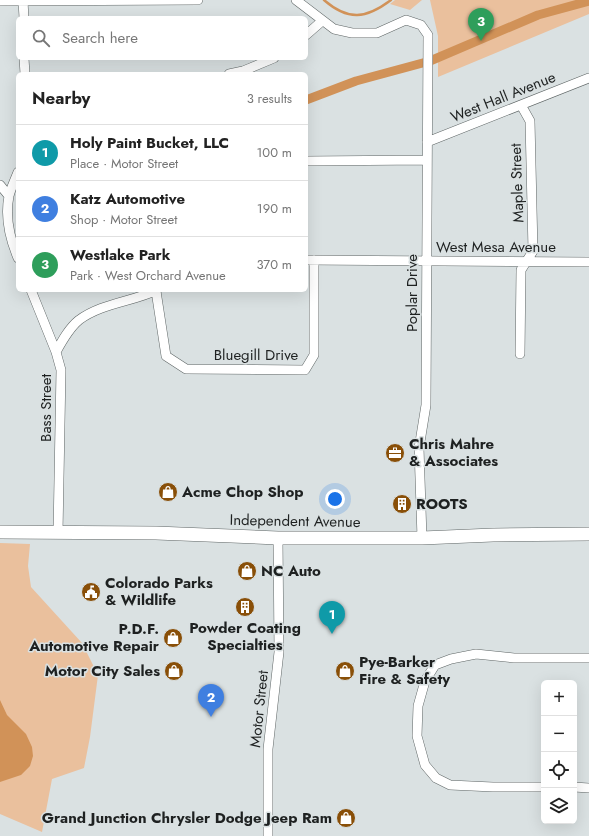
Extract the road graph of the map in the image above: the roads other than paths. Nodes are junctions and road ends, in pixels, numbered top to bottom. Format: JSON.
{"nodes":[{"id":1,"x":198,"y":0,"type":"edge"},
{"id":2,"x":296,"y":0,"type":"edge"},
{"id":3,"x":0,"y":1,"type":"edge"},
{"id":4,"x":23,"y":1,"type":"edge"},
{"id":5,"x":24,"y":16,"type":"edge"},
{"id":6,"x":322,"y":21,"type":"junction"},
{"id":7,"x":308,"y":33,"type":"edge"},
{"id":8,"x":24,"y":60,"type":"edge"},
{"id":9,"x":269,"y":60,"type":"edge"},
{"id":10,"x":25,"y":72,"type":"edge"},
{"id":11,"x":238,"y":72,"type":"edge"},
{"id":12,"x":589,"y":78,"type":"edge"},
{"id":13,"x":521,"y":105,"type":"junction"},
{"id":14,"x":427,"y":142,"type":"junction"},
{"id":15,"x":427,"y":160,"type":"junction"},
{"id":16,"x":308,"y":161,"type":"edge"},
{"id":17,"x":16,"y":177,"type":"edge"},
{"id":18,"x":0,"y":185,"type":"edge"},
{"id":19,"x":9,"y":196,"type":"junction"},
{"id":20,"x":16,"y":210,"type":"edge"},
{"id":21,"x":8,"y":211,"type":"junction"},
{"id":22,"x":16,"y":252,"type":"edge"},
{"id":23,"x":310,"y":260,"type":"edge"},
{"id":24,"x":426,"y":261,"type":"junction"},
{"id":25,"x":526,"y":261,"type":"junction"},
{"id":26,"x":589,"y":262,"type":"edge"},
{"id":27,"x":32,"y":292,"type":"edge"},
{"id":28,"x":150,"y":292,"type":"edge"},
{"id":29,"x":156,"y":292,"type":"edge"},
{"id":30,"x":56,"y":352,"type":"junction"},
{"id":31,"x":520,"y":354,"type":"dead end"},
{"id":32,"x":0,"y":532,"type":"edge"},
{"id":33,"x":58,"y":532,"type":"junction"},
{"id":34,"x":589,"y":534,"type":"edge"},
{"id":35,"x":278,"y":538,"type":"junction"},
{"id":36,"x":422,"y":538,"type":"junction"},
{"id":37,"x":589,"y":658,"type":"edge"},
{"id":38,"x":541,"y":787,"type":"edge"},
{"id":39,"x":577,"y":788,"type":"edge"},
{"id":40,"x":589,"y":788,"type":"edge"},
{"id":41,"x":268,"y":836,"type":"edge"}],
"edges":[{"from":1,"to":4,"type":"street"},
{"from":2,"to":6,"type":"street","name":"Poplar Drive"},
{"from":3,"to":4,"type":"street"},
{"from":4,"to":5,"type":"street"},
{"from":6,"to":7,"type":"street"},
{"from":6,"to":14,"type":"street","name":"Poplar Drive"},
{"from":8,"to":10,"type":"street"},
{"from":9,"to":11,"type":"street"},
{"from":12,"to":13,"type":"street","name":"West Hall Avenue"},
{"from":13,"to":14,"type":"street","name":"West Hall Avenue"},
{"from":13,"to":25,"type":"street","name":"Maple Street"},
{"from":14,"to":15,"type":"street","name":"Poplar Drive"},
{"from":15,"to":16,"type":"street"},
{"from":15,"to":24,"type":"street","name":"Poplar Drive"},
{"from":17,"to":19,"type":"street"},
{"from":18,"to":19,"type":"street"},
{"from":19,"to":21,"type":"street"},
{"from":20,"to":21,"type":"street"},
{"from":21,"to":22,"type":"street"},
{"from":23,"to":24,"type":"street","name":"West Mesa Avenue"},
{"from":23,"to":29,"type":"street","name":"Bluegill Drive"},
{"from":24,"to":25,"type":"street","name":"West Mesa Avenue"},
{"from":24,"to":36,"type":"street","name":"Poplar Drive"},
{"from":25,"to":26,"type":"street","name":"West Mesa Avenue"},
{"from":25,"to":31,"type":"street","name":"Maple Street"},
{"from":27,"to":30,"type":"street","name":"Bass Street"},
{"from":28,"to":30,"type":"street"},
{"from":30,"to":33,"type":"street","name":"Bass Street"},
{"from":32,"to":33,"type":"street","name":"Independent Avenue"},
{"from":33,"to":35,"type":"street","name":"Independent Avenue"},
{"from":34,"to":36,"type":"street","name":"Independent Avenue"},
{"from":35,"to":36,"type":"street","name":"Independent Avenue"},
{"from":35,"to":41,"type":"street","name":"Motor Street"},
{"from":37,"to":38,"type":"street"},
{"from":39,"to":40,"type":"street"}]}
